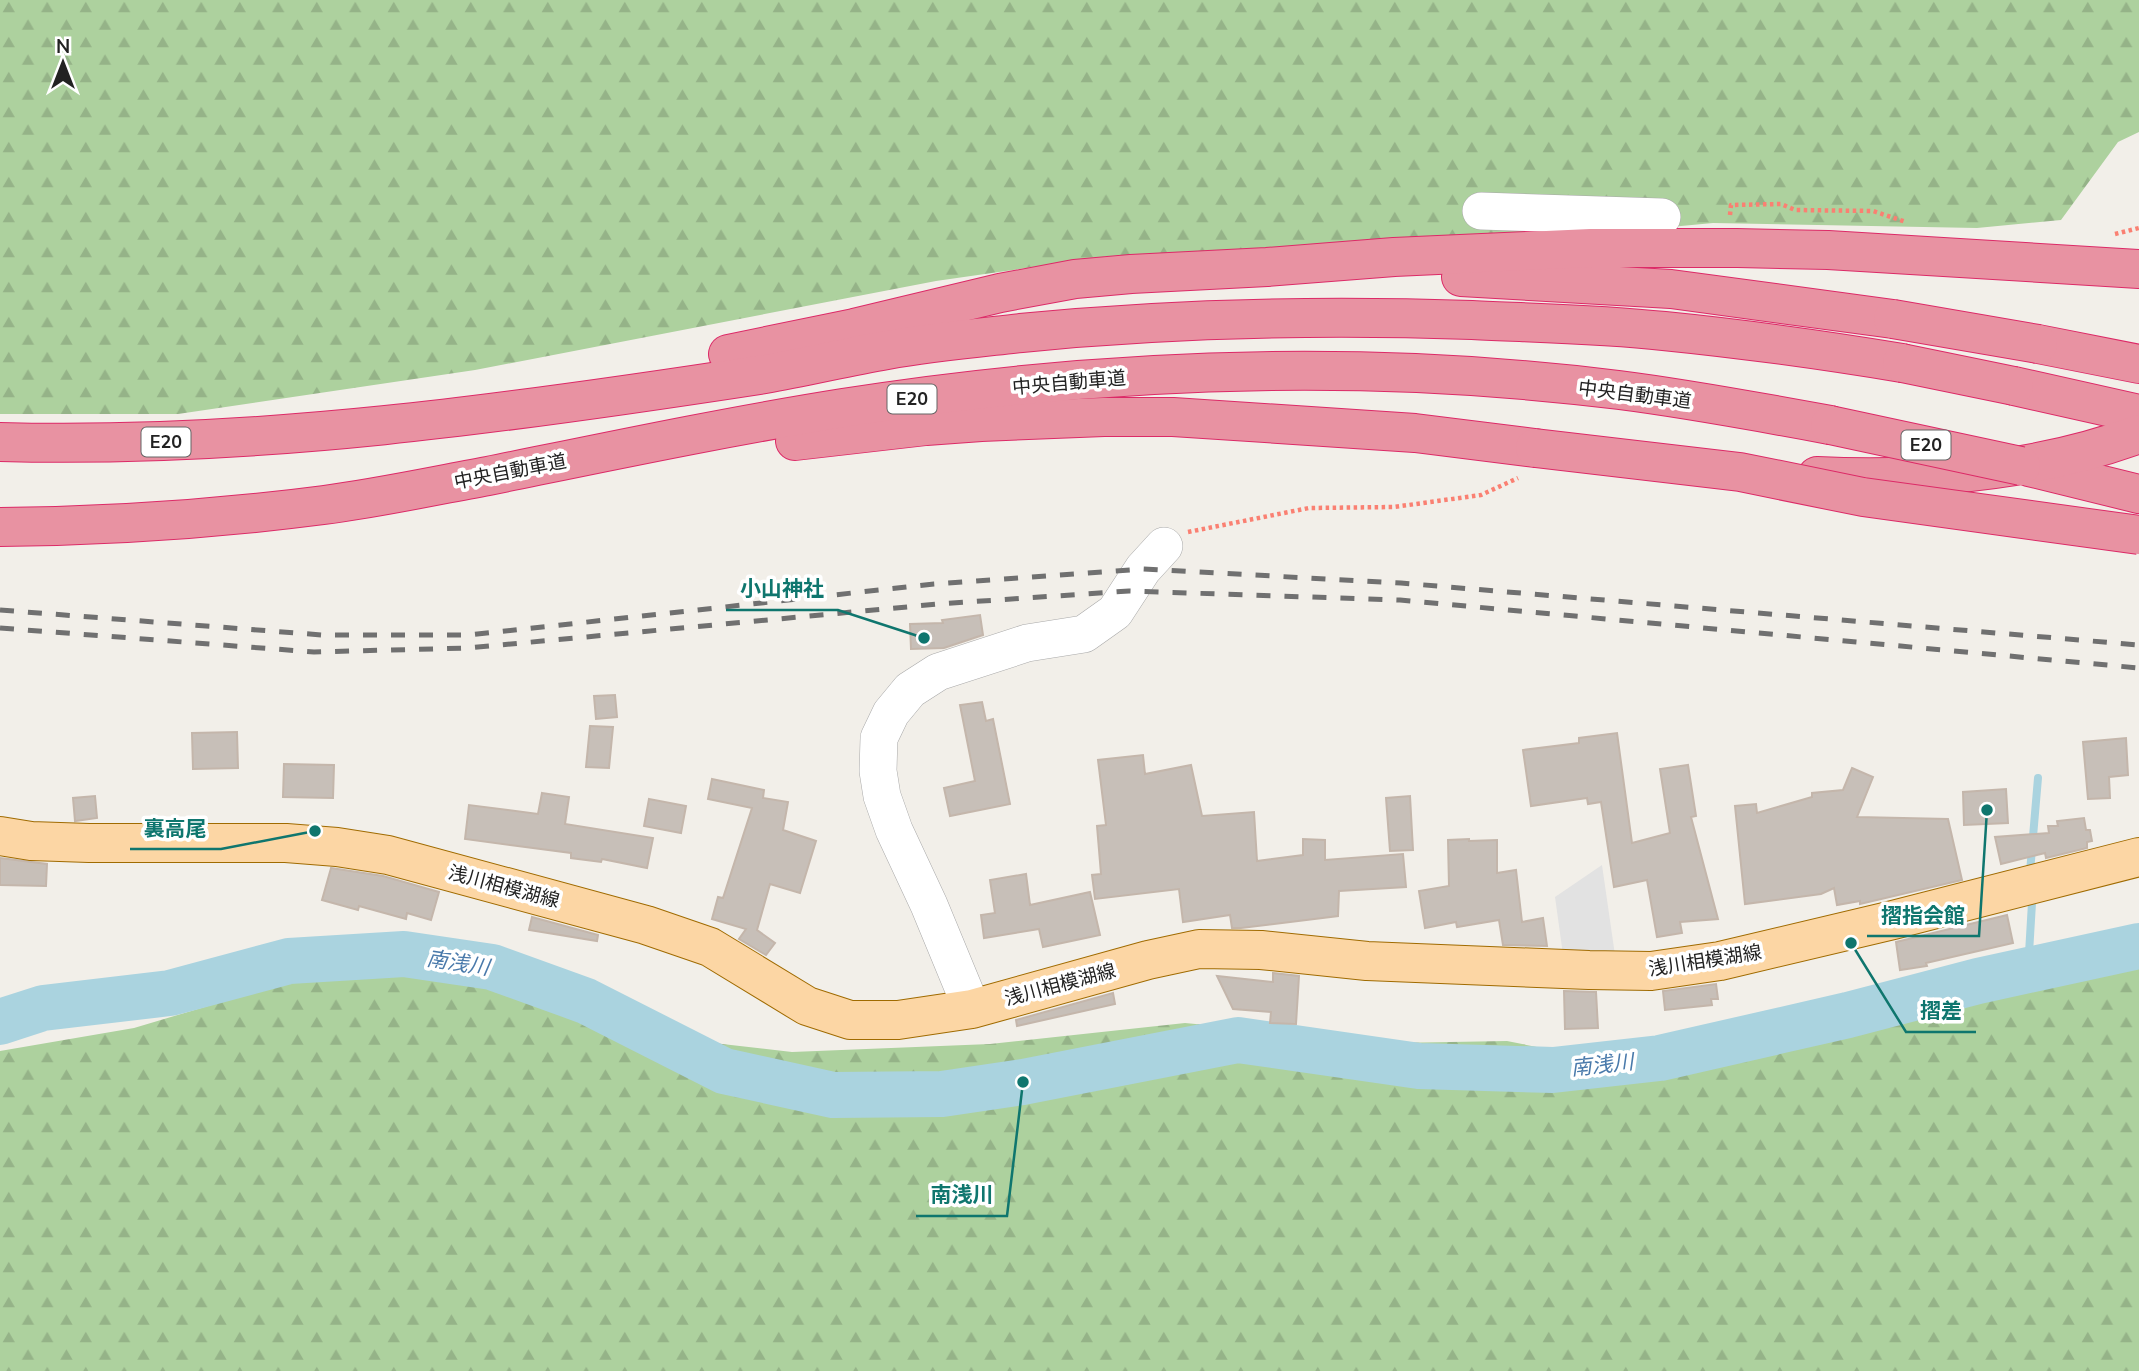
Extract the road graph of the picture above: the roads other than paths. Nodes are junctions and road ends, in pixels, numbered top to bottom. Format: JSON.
{"nodes":[{"id":1,"x":1482,"y":211,"type":"dead end"},
{"id":2,"x":1662,"y":217,"type":"dead end"},
{"id":3,"x":1267,"y":267,"type":"junction"},
{"id":4,"x":2139,"y":269,"type":"edge"},
{"id":5,"x":2139,"y":365,"type":"edge"},
{"id":6,"x":2139,"y":414,"type":"edge"},
{"id":7,"x":331,"y":432,"type":"junction"},
{"id":8,"x":2139,"y":434,"type":"edge"},
{"id":9,"x":0,"y":442,"type":"edge"},
{"id":10,"x":2021,"y":466,"type":"junction"},
{"id":11,"x":1740,"y":472,"type":"junction"},
{"id":12,"x":454,"y":482,"type":"junction"},
{"id":13,"x":2139,"y":494,"type":"edge"},
{"id":14,"x":0,"y":527,"type":"edge"},
{"id":15,"x":2139,"y":535,"type":"edge"},
{"id":16,"x":1164,"y":546,"type":"road end"},
{"id":17,"x":0,"y":836,"type":"edge"},
{"id":18,"x":2139,"y":857,"type":"edge"},
{"id":19,"x":972,"y":1009,"type":"junction"}],
"edges":[{"from":1,"to":2,"type":"street"},
{"from":3,"to":4,"type":"highway"},
{"from":3,"to":5,"type":"highway","bridge":true},
{"from":3,"to":7,"type":"highway"},
{"from":6,"to":7,"type":"highway","number":"E20","bridge":true},
{"from":7,"to":9,"type":"highway","number":"E20"},
{"from":8,"to":10,"type":"highway"},
{"from":10,"to":11,"type":"highway","bridge":true},
{"from":10,"to":12,"type":"highway","name":"中央自動車道","number":"E20","bridge":true},
{"from":10,"to":13,"type":"highway","name":"中央自動車道","number":"E20"},
{"from":11,"to":12,"type":"highway","bridge":true},
{"from":11,"to":15,"type":"highway","bridge":true},
{"from":12,"to":14,"type":"highway","name":"中央自動車道","number":"E20"},
{"from":16,"to":19,"type":"street"},
{"from":17,"to":19,"type":"main road","name":"浅川相模湖線"},
{"from":18,"to":19,"type":"main road","name":"浅川相模湖線"}]}
